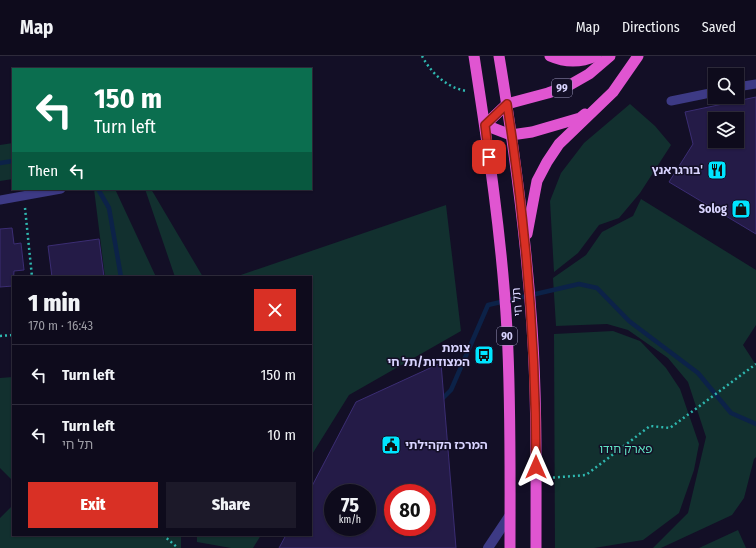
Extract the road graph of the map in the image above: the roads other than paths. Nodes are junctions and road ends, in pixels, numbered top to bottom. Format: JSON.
{"nodes":[{"id":1,"x":474,"y":56,"type":"edge"},
{"id":2,"x":499,"y":56,"type":"edge"},
{"id":3,"x":550,"y":56,"type":"edge"},
{"id":4,"x":596,"y":56,"type":"edge"},
{"id":5,"x":610,"y":56,"type":"edge"},
{"id":6,"x":638,"y":56,"type":"edge"},
{"id":7,"x":756,"y":84,"type":"edge"},
{"id":8,"x":744,"y":86,"type":"edge"},
{"id":9,"x":708,"y":93,"type":"edge"},
{"id":10,"x":671,"y":101,"type":"dead end"},
{"id":11,"x":507,"y":104,"type":"junction"},
{"id":12,"x":598,"y":107,"type":"junction"},
{"id":13,"x":485,"y":125,"type":"junction"},
{"id":14,"x":511,"y":135,"type":"junction"},
{"id":15,"x":55,"y":190,"type":"edge"},
{"id":16,"x":0,"y":200,"type":"edge"},
{"id":17,"x":525,"y":248,"type":"junction"},
{"id":18,"x":510,"y":515,"type":"junction"},
{"id":19,"x":488,"y":548,"type":"edge"},
{"id":20,"x":510,"y":548,"type":"edge"},
{"id":21,"x":536,"y":548,"type":"edge"}],
"edges":[{"from":1,"to":13,"type":"highway","name":"תל חי","number":"90"},
{"from":2,"to":11,"type":"highway","name":"תל חי","number":"90"},
{"from":3,"to":4,"type":"highway"},
{"from":5,"to":11,"type":"highway","number":"99"},
{"from":6,"to":12,"type":"highway"},
{"from":7,"to":8,"type":"lane"},
{"from":9,"to":10,"type":"lane"},
{"from":11,"to":13,"type":"highway","number":"99"},
{"from":11,"to":14,"type":"highway","name":"תל חי","number":"90"},
{"from":12,"to":14,"type":"highway"},
{"from":12,"to":17,"type":"highway"},
{"from":13,"to":14,"type":"highway"},
{"from":13,"to":18,"type":"highway","name":"תל חי","number":"90"},
{"from":14,"to":17,"type":"highway","name":"תל חי","number":"90"},
{"from":15,"to":16,"type":"lane"},
{"from":17,"to":21,"type":"highway","name":"תל חי","number":"90"},
{"from":18,"to":19,"type":"street"},
{"from":18,"to":20,"type":"highway","name":"תל חי","number":"90"}]}
